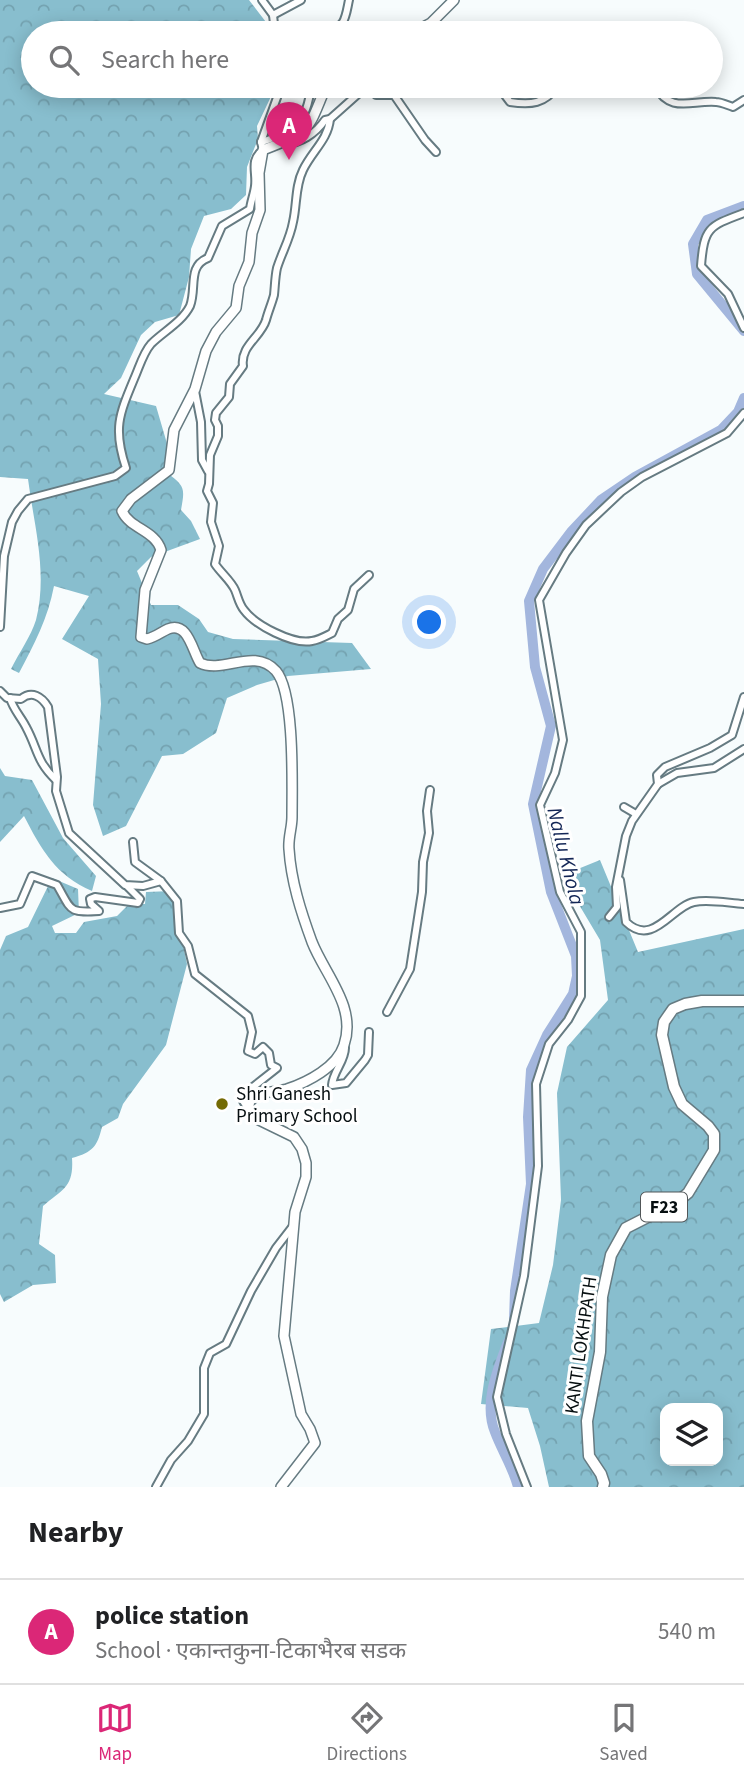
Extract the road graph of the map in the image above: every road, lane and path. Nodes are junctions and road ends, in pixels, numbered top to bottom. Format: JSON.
{"nodes":[{"id":1,"x":262,"y":0,"type":"edge"},
{"id":2,"x":301,"y":0,"type":"edge"},
{"id":3,"x":349,"y":0,"type":"edge"},
{"id":4,"x":454,"y":0,"type":"edge"},
{"id":5,"x":273,"y":15,"type":"junction"},
{"id":6,"x":274,"y":21,"type":"edge"},
{"id":7,"x":344,"y":21,"type":"edge"},
{"id":8,"x":433,"y":21,"type":"edge"},
{"id":9,"x":277,"y":98,"type":"edge"},
{"id":10,"x":307,"y":98,"type":"edge"},
{"id":11,"x":321,"y":98,"type":"edge"},
{"id":12,"x":354,"y":98,"type":"edge"},
{"id":13,"x":396,"y":98,"type":"edge"},
{"id":14,"x":507,"y":98,"type":"edge"},
{"id":15,"x":547,"y":98,"type":"edge"},
{"id":16,"x":665,"y":98,"type":"edge"},
{"id":17,"x":744,"y":100,"type":"edge"},
{"id":18,"x":330,"y":119,"type":"junction"},
{"id":19,"x":281,"y":143,"type":"junction"},
{"id":20,"x":262,"y":146,"type":"junction"},
{"id":21,"x":436,"y":152,"type":"dead end"},
{"id":22,"x":744,"y":213,"type":"edge"},
{"id":23,"x":744,"y":328,"type":"edge"},
{"id":24,"x":195,"y":389,"type":"junction"},
{"id":25,"x":744,"y":412,"type":"edge"},
{"id":26,"x":208,"y":471,"type":"junction"},
{"id":27,"x":369,"y":575,"type":"dead end"},
{"id":28,"x":0,"y":628,"type":"edge"},
{"id":29,"x":0,"y":691,"type":"edge"},
{"id":30,"x":744,"y":697,"type":"edge"},
{"id":31,"x":10,"y":698,"type":"junction"},
{"id":32,"x":744,"y":749,"type":"edge"},
{"id":33,"x":56,"y":780,"type":"junction"},
{"id":34,"x":658,"y":784,"type":"junction"},
{"id":35,"x":430,"y":790,"type":"dead end"},
{"id":36,"x":624,"y":807,"type":"dead end"},
{"id":37,"x":636,"y":814,"type":"junction"},
{"id":38,"x":133,"y":842,"type":"dead end"},
{"id":39,"x":619,"y":878,"type":"junction"},
{"id":40,"x":161,"y":881,"type":"junction"},
{"id":41,"x":125,"y":885,"type":"junction"},
{"id":42,"x":744,"y":904,"type":"edge"},
{"id":43,"x":0,"y":908,"type":"edge"},
{"id":44,"x":609,"y":917,"type":"dead end"},
{"id":45,"x":744,"y":1001,"type":"edge"},
{"id":46,"x":387,"y":1012,"type":"dead end"},
{"id":47,"x":369,"y":1032,"type":"dead end"},
{"id":48,"x":345,"y":1043,"type":"junction"},
{"id":49,"x":248,"y":1109,"type":"junction"},
{"id":50,"x":293,"y":1226,"type":"junction"},
{"id":51,"x":156,"y":1487,"type":"edge"},
{"id":52,"x":281,"y":1487,"type":"edge"},
{"id":53,"x":527,"y":1487,"type":"edge"},
{"id":54,"x":603,"y":1487,"type":"edge"}],
"edges":[{"from":1,"to":5,"type":"street"},
{"from":2,"to":5,"type":"street"},
{"from":3,"to":7,"type":"street"},
{"from":4,"to":8,"type":"main road"},
{"from":5,"to":6,"type":"street"},
{"from":9,"to":20,"type":"street"},
{"from":10,"to":20,"type":"street"},
{"from":11,"to":19,"type":"main road"},
{"from":12,"to":18,"type":"street"},
{"from":13,"to":21,"type":"street"},
{"from":14,"to":15,"type":"street"},
{"from":16,"to":17,"type":"street"},
{"from":18,"to":19,"type":"street"},
{"from":18,"to":26,"type":"street"},
{"from":19,"to":20,"type":"main road"},
{"from":20,"to":24,"type":"main road"},
{"from":20,"to":28,"type":"street"},
{"from":22,"to":23,"type":"street"},
{"from":24,"to":26,"type":"street"},
{"from":24,"to":48,"type":"main road"},
{"from":25,"to":53,"type":"street"},
{"from":26,"to":27,"type":"street"},
{"from":29,"to":31,"type":"street"},
{"from":30,"to":34,"type":"street"},
{"from":31,"to":33,"type":"street"},
{"from":31,"to":33,"type":"street"},
{"from":32,"to":34,"type":"street"},
{"from":33,"to":41,"type":"street"},
{"from":34,"to":37,"type":"street"},
{"from":35,"to":46,"type":"street"},
{"from":36,"to":37,"type":"street"},
{"from":37,"to":39,"type":"street"},
{"from":38,"to":40,"type":"street"},
{"from":39,"to":42,"type":"street"},
{"from":39,"to":44,"type":"street"},
{"from":40,"to":41,"type":"street"},
{"from":40,"to":49,"type":"street"},
{"from":41,"to":43,"type":"street"},
{"from":45,"to":54,"type":"main road","name":"KANTI LOKHPATH","number":"F23"},
{"from":47,"to":48,"type":"street"},
{"from":48,"to":49,"type":"main road"},
{"from":49,"to":50,"type":"main road"},
{"from":50,"to":51,"type":"street"},
{"from":50,"to":52,"type":"main road"}]}
